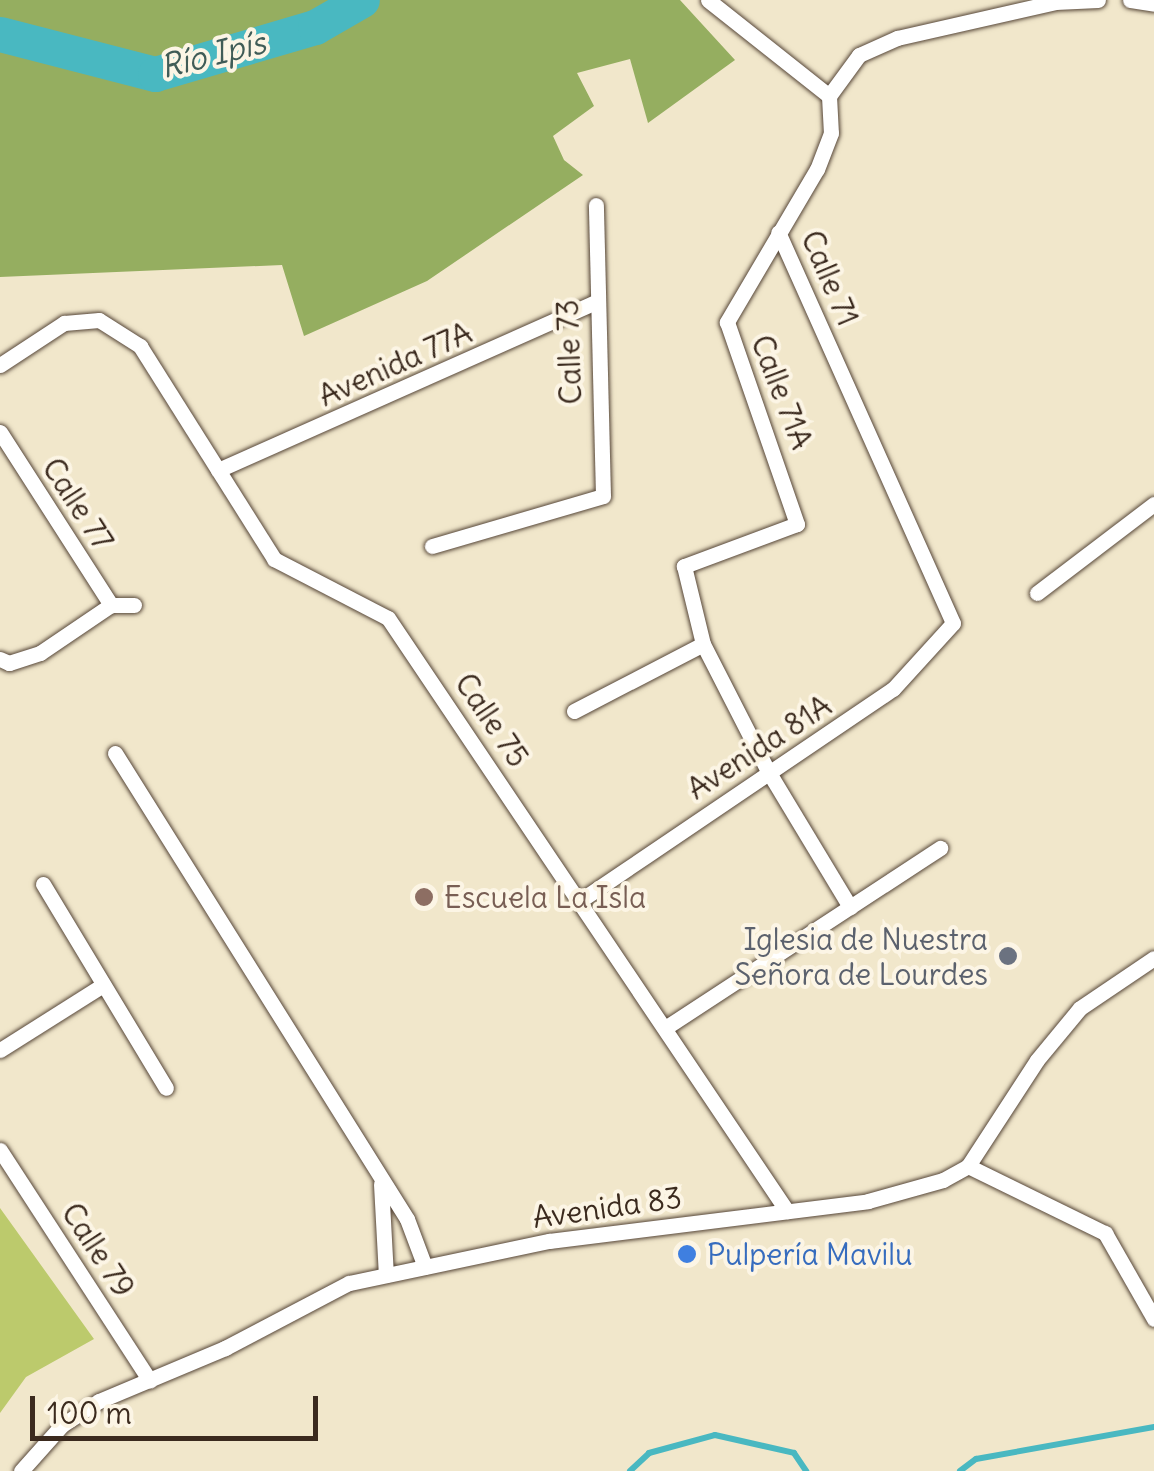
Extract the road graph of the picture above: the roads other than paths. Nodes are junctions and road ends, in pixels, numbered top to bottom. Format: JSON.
{"nodes":[{"id":1,"x":708,"y":0,"type":"edge"},
{"id":2,"x":1098,"y":0,"type":"edge"},
{"id":3,"x":1130,"y":0,"type":"edge"},
{"id":4,"x":1154,"y":4,"type":"edge"},
{"id":5,"x":829,"y":96,"type":"junction"},
{"id":6,"x":596,"y":204,"type":"dead end"},
{"id":7,"x":778,"y":232,"type":"junction"},
{"id":8,"x":593,"y":304,"type":"junction"},
{"id":9,"x":0,"y":365,"type":"edge"},
{"id":10,"x":0,"y":432,"type":"edge"},
{"id":11,"x":218,"y":470,"type":"junction"},
{"id":12,"x":1154,"y":504,"type":"edge"},
{"id":13,"x":432,"y":546,"type":"dead end"},
{"id":14,"x":1036,"y":592,"type":"dead end"},
{"id":15,"x":134,"y":604,"type":"dead end"},
{"id":16,"x":110,"y":605,"type":"junction"},
{"id":17,"x":953,"y":623,"type":"joint"},
{"id":18,"x":703,"y":644,"type":"junction"},
{"id":19,"x":0,"y":659,"type":"edge"},
{"id":20,"x":574,"y":711,"type":"dead end"},
{"id":21,"x":115,"y":754,"type":"dead end"},
{"id":22,"x":768,"y":771,"type":"junction"},
{"id":23,"x":940,"y":848,"type":"dead end"},
{"id":24,"x":42,"y":884,"type":"dead end"},
{"id":25,"x":581,"y":900,"type":"junction"},
{"id":26,"x":850,"y":907,"type":"junction"},
{"id":27,"x":1154,"y":958,"type":"edge"},
{"id":28,"x":103,"y":985,"type":"junction"},
{"id":29,"x":666,"y":1028,"type":"junction"},
{"id":30,"x":0,"y":1050,"type":"edge"},
{"id":31,"x":166,"y":1088,"type":"dead end"},
{"id":32,"x":0,"y":1150,"type":"edge"},
{"id":33,"x":968,"y":1166,"type":"junction"},
{"id":34,"x":381,"y":1184,"type":"junction"},
{"id":35,"x":787,"y":1211,"type":"junction"},
{"id":36,"x":425,"y":1267,"type":"junction"},
{"id":37,"x":386,"y":1275,"type":"junction"},
{"id":38,"x":1154,"y":1319,"type":"edge"},
{"id":39,"x":150,"y":1381,"type":"junction"},
{"id":40,"x":21,"y":1471,"type":"edge"}],
"edges":[{"from":1,"to":5,"type":"street"},
{"from":2,"to":5,"type":"street"},
{"from":3,"to":4,"type":"street"},
{"from":5,"to":7,"type":"street","name":"Calle 71"},
{"from":6,"to":8,"type":"street","name":"Calle 73"},
{"from":7,"to":17,"type":"street","name":"Calle 71"},
{"from":7,"to":18,"type":"street","name":"Calle 71A"},
{"from":8,"to":11,"type":"street","name":"Avenida 77A"},
{"from":8,"to":13,"type":"street","name":"Calle 73"},
{"from":9,"to":11,"type":"street","name":"Calle 75"},
{"from":10,"to":16,"type":"street","name":"Calle 77"},
{"from":11,"to":25,"type":"street","name":"Calle 75"},
{"from":12,"to":14,"type":"street"},
{"from":15,"to":16,"type":"street"},
{"from":16,"to":19,"type":"street"},
{"from":17,"to":22,"type":"street","name":"Avenida 81A"},
{"from":18,"to":20,"type":"street"},
{"from":18,"to":22,"type":"street"},
{"from":21,"to":34,"type":"street"},
{"from":22,"to":25,"type":"street","name":"Avenida 81A"},
{"from":22,"to":26,"type":"street"},
{"from":23,"to":26,"type":"street"},
{"from":24,"to":28,"type":"street"},
{"from":25,"to":29,"type":"street","name":"Calle 75"},
{"from":26,"to":29,"type":"street"},
{"from":27,"to":33,"type":"street"},
{"from":28,"to":30,"type":"street"},
{"from":28,"to":31,"type":"street"},
{"from":29,"to":35,"type":"street","name":"Calle 75"},
{"from":32,"to":39,"type":"street","name":"Calle 79"},
{"from":33,"to":35,"type":"street","name":"Avenida 83"},
{"from":33,"to":38,"type":"street"},
{"from":34,"to":36,"type":"street"},
{"from":34,"to":37,"type":"street"},
{"from":35,"to":36,"type":"street","name":"Avenida 83"},
{"from":36,"to":37,"type":"street","name":"Avenida 83"},
{"from":37,"to":39,"type":"street","name":"Avenida 83"},
{"from":39,"to":40,"type":"street","name":"Avenida 83"}]}
